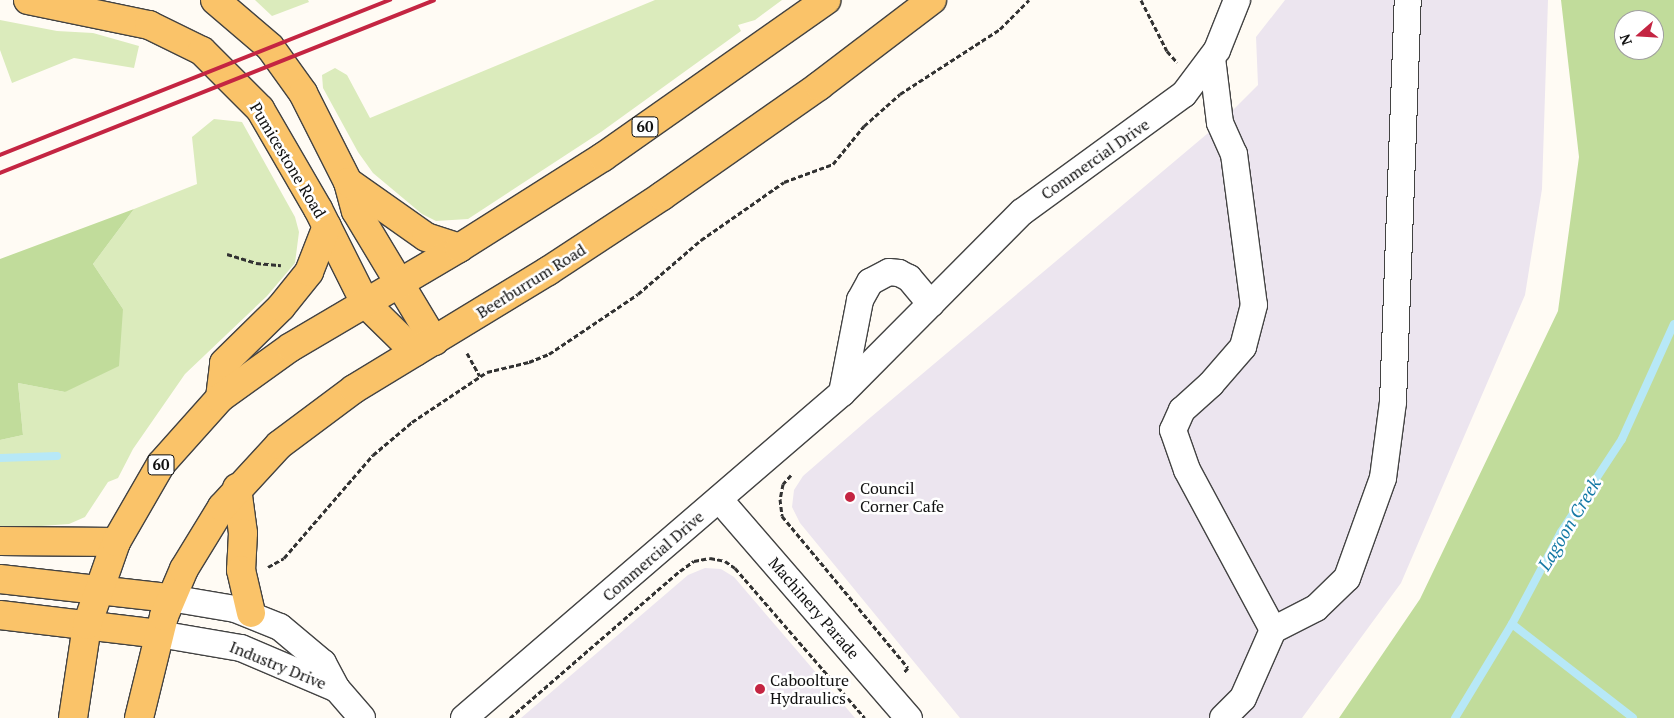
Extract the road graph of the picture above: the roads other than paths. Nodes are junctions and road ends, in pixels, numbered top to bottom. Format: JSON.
{"nodes":[{"id":1,"x":28,"y":0,"type":"edge"},
{"id":2,"x":216,"y":0,"type":"edge"},
{"id":3,"x":826,"y":0,"type":"edge"},
{"id":4,"x":932,"y":0,"type":"edge"},
{"id":5,"x":1237,"y":0,"type":"edge"},
{"id":6,"x":1408,"y":0,"type":"edge"},
{"id":7,"x":89,"y":6,"type":"edge"},
{"id":8,"x":1212,"y":58,"type":"junction"},
{"id":9,"x":348,"y":182,"type":"junction"},
{"id":10,"x":327,"y":226,"type":"junction"},
{"id":11,"x":460,"y":248,"type":"junction"},
{"id":12,"x":400,"y":284,"type":"junction"},
{"id":13,"x":364,"y":303,"type":"junction"},
{"id":14,"x":932,"y":304,"type":"junction"},
{"id":15,"x":425,"y":347,"type":"junction"},
{"id":16,"x":842,"y":393,"type":"junction"},
{"id":17,"x":220,"y":398,"type":"junction"},
{"id":18,"x":237,"y":488,"type":"junction"},
{"id":19,"x":719,"y":499,"type":"junction"},
{"id":20,"x":0,"y":541,"type":"edge"},
{"id":21,"x":116,"y":542,"type":"junction"},
{"id":22,"x":0,"y":580,"type":"edge"},
{"id":23,"x":98,"y":591,"type":"junction"},
{"id":24,"x":170,"y":598,"type":"junction"},
{"id":25,"x":251,"y":614,"type":"junction"},
{"id":26,"x":0,"y":615,"type":"edge"},
{"id":27,"x":87,"y":625,"type":"junction"},
{"id":28,"x":1273,"y":630,"type":"junction"},
{"id":29,"x":159,"y":634,"type":"junction"},
{"id":30,"x":337,"y":689,"type":"junction"},
{"id":31,"x":73,"y":718,"type":"edge"},
{"id":32,"x":139,"y":718,"type":"edge"},
{"id":33,"x":362,"y":718,"type":"edge"},
{"id":34,"x":464,"y":718,"type":"edge"},
{"id":35,"x":909,"y":718,"type":"edge"},
{"id":36,"x":1223,"y":718,"type":"edge"}],
"edges":[{"from":1,"to":7,"type":"main road","name":"Pumicestone Road"},
{"from":2,"to":9,"type":"main road"},
{"from":3,"to":11,"type":"main road","number":"60"},
{"from":4,"to":15,"type":"main road","name":"Beerburrum Road"},
{"from":5,"to":8,"type":"street","name":"Commercial Drive"},
{"from":6,"to":28,"type":"street"},
{"from":7,"to":10,"type":"main road","name":"Pumicestone Road"},
{"from":8,"to":14,"type":"street","name":"Commercial Drive"},
{"from":8,"to":28,"type":"street"},
{"from":9,"to":11,"type":"main road"},
{"from":9,"to":12,"type":"main road"},
{"from":10,"to":13,"type":"main road","name":"Pumicestone Road"},
{"from":10,"to":17,"type":"main road"},
{"from":11,"to":12,"type":"main road","number":"60"},
{"from":12,"to":13,"type":"main road","number":"60"},
{"from":12,"to":15,"type":"main road"},
{"from":13,"to":15,"type":"main road","name":"Pumicestone Road"},
{"from":13,"to":17,"type":"main road","number":"60"},
{"from":14,"to":16,"type":"street","name":"Commercial Drive"},
{"from":14,"to":16,"type":"street"},
{"from":15,"to":18,"type":"main road","name":"Beerburrum Road"},
{"from":16,"to":19,"type":"street","name":"Commercial Drive"},
{"from":17,"to":21,"type":"main road","number":"60"},
{"from":18,"to":24,"type":"main road","name":"Beerburrum Road"},
{"from":18,"to":25,"type":"main road"},
{"from":19,"to":34,"type":"street","name":"Commercial Drive"},
{"from":19,"to":35,"type":"street","name":"Machinery Parade"},
{"from":20,"to":21,"type":"main road"},
{"from":21,"to":23,"type":"main road","number":"60"},
{"from":22,"to":23,"type":"main road"},
{"from":23,"to":24,"type":"main road"},
{"from":23,"to":27,"type":"main road","number":"60"},
{"from":24,"to":25,"type":"street","name":"Industry Drive"},
{"from":24,"to":29,"type":"main road","name":"Beerburrum Road"},
{"from":25,"to":30,"type":"street","name":"Industry Drive"},
{"from":26,"to":27,"type":"main road"},
{"from":27,"to":29,"type":"main road"},
{"from":27,"to":31,"type":"main road"},
{"from":28,"to":36,"type":"street"},
{"from":29,"to":30,"type":"street","name":"Industry Drive"},
{"from":29,"to":32,"type":"main road","name":"Beerburrum Road"},
{"from":30,"to":33,"type":"street","name":"Industry Drive"}]}
